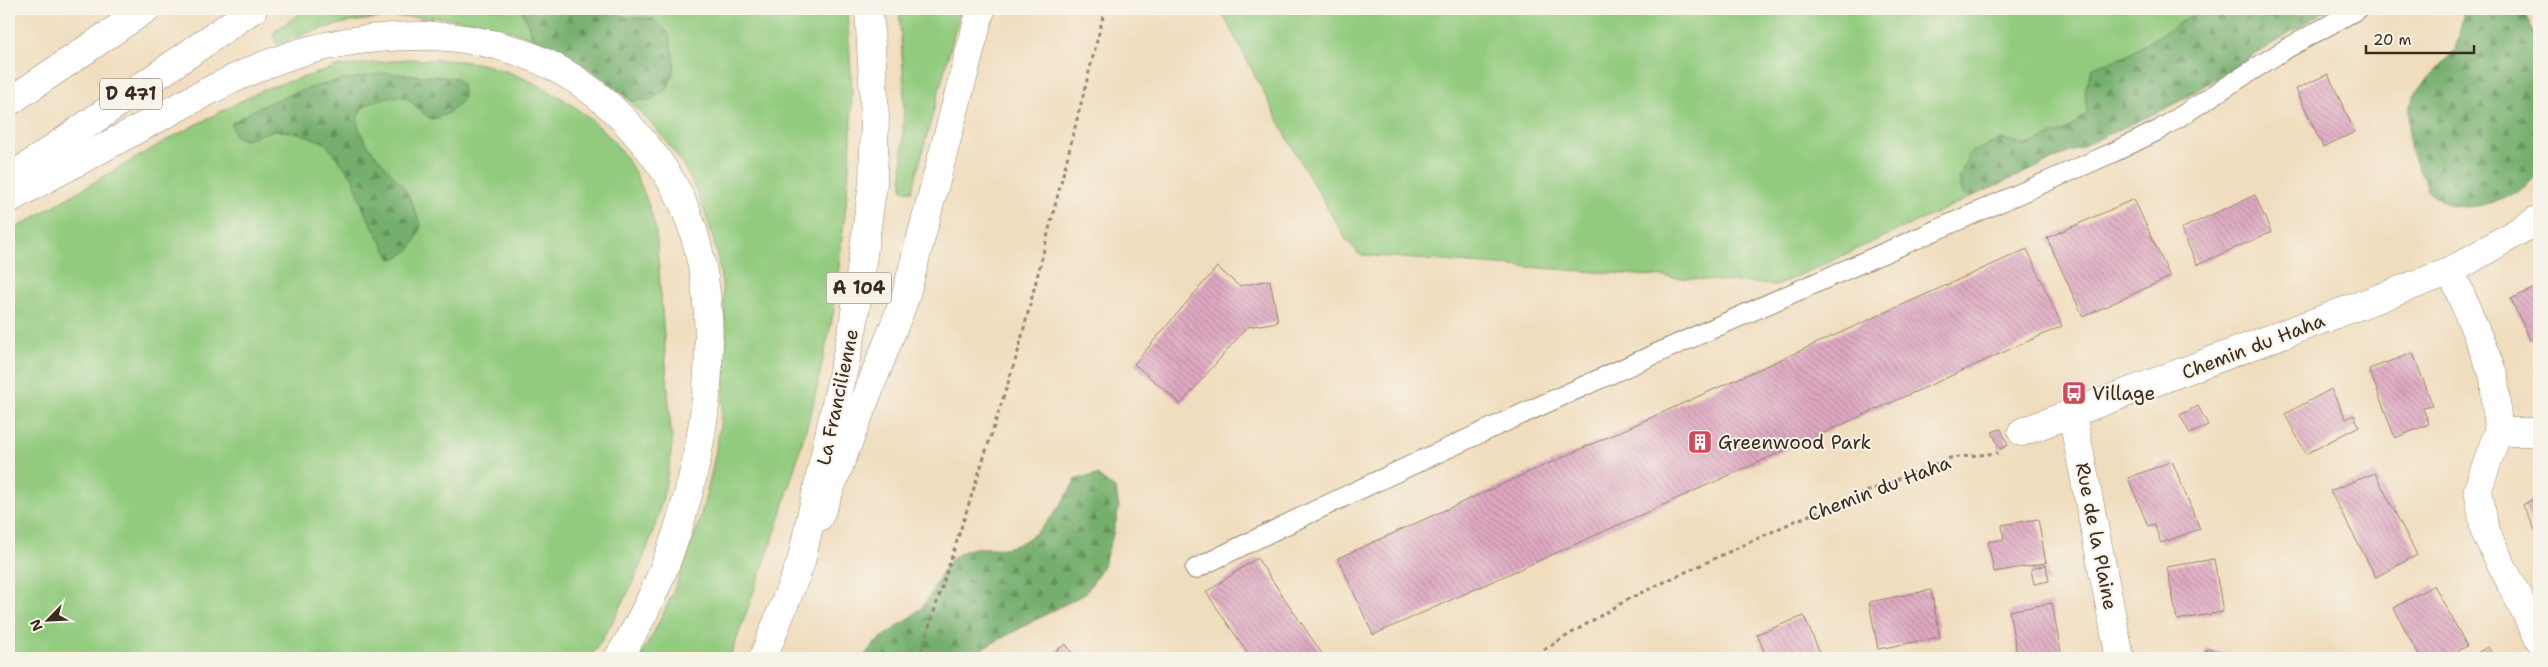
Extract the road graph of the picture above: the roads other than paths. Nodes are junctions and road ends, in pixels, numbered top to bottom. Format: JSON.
{"nodes":[{"id":1,"x":146,"y":9,"type":"edge"},
{"id":2,"x":253,"y":9,"type":"edge"},
{"id":3,"x":869,"y":9,"type":"edge"},
{"id":4,"x":981,"y":9,"type":"edge"},
{"id":5,"x":2358,"y":9,"type":"edge"},
{"id":6,"x":9,"y":102,"type":"edge"},
{"id":7,"x":9,"y":179,"type":"edge"},
{"id":8,"x":9,"y":198,"type":"edge"},
{"id":9,"x":2539,"y":219,"type":"edge"},
{"id":10,"x":2451,"y":271,"type":"junction"},
{"id":11,"x":2072,"y":414,"type":"junction"},
{"id":12,"x":2022,"y":432,"type":"road end"},
{"id":13,"x":2498,"y":432,"type":"junction"},
{"id":14,"x":2539,"y":432,"type":"edge"},
{"id":15,"x":801,"y":562,"type":"junction"},
{"id":16,"x":1195,"y":569,"type":"dead end"},
{"id":17,"x":2539,"y":639,"type":"edge"},
{"id":18,"x":618,"y":658,"type":"edge"},
{"id":19,"x":763,"y":658,"type":"edge"},
{"id":20,"x":2120,"y":658,"type":"edge"}],
"edges":[{"from":1,"to":6,"type":"main road"},
{"from":2,"to":7,"type":"main road","number":"D 471"},
{"from":3,"to":15,"type":"main road","name":"La Francilienne","number":"A 104"},
{"from":4,"to":15,"type":"main road"},
{"from":5,"to":16,"type":"lane"},
{"from":8,"to":18,"type":"main road"},
{"from":9,"to":10,"type":"main road","name":"Chemin du Haha"},
{"from":10,"to":11,"type":"main road","name":"Chemin du Haha"},
{"from":10,"to":13,"type":"main road"},
{"from":11,"to":12,"type":"main road","name":"Chemin du Haha"},
{"from":11,"to":20,"type":"main road","name":"Rue de la Plaine"},
{"from":13,"to":14,"type":"main road"},
{"from":13,"to":17,"type":"main road"},
{"from":15,"to":19,"type":"main road","name":"La Francilienne","number":"A 104"}]}
